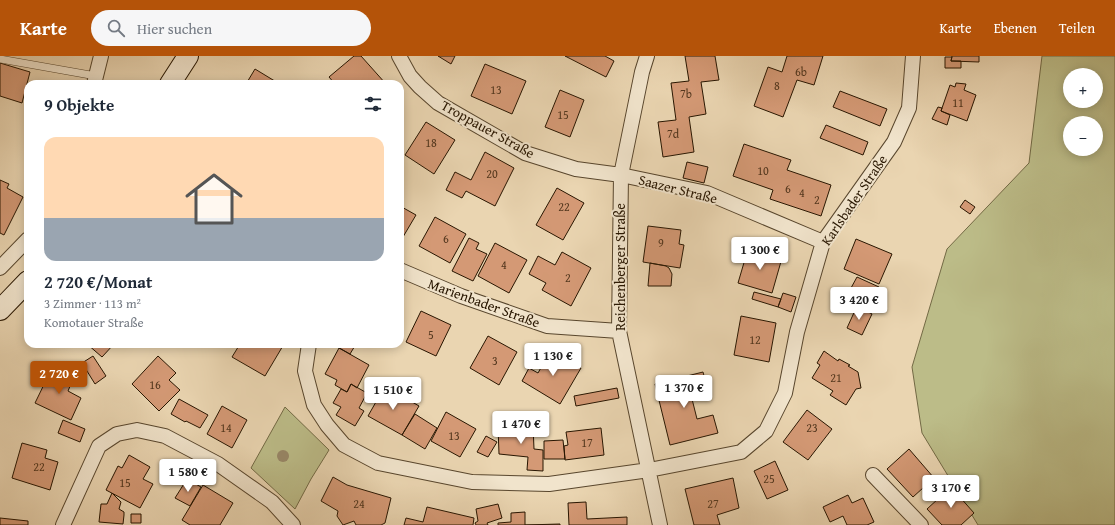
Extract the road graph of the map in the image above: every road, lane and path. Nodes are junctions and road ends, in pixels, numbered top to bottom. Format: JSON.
{"nodes":[{"id":1,"x":101,"y":56,"type":"edge"},
{"id":2,"x":188,"y":56,"type":"edge"},
{"id":3,"x":399,"y":56,"type":"edge"},
{"id":4,"x":647,"y":56,"type":"edge"},
{"id":5,"x":913,"y":56,"type":"edge"},
{"id":6,"x":0,"y":59,"type":"edge"},
{"id":7,"x":95,"y":80,"type":"edge"},
{"id":8,"x":173,"y":80,"type":"edge"},
{"id":9,"x":621,"y":175,"type":"junction"},
{"id":10,"x":823,"y":242,"type":"junction"},
{"id":11,"x":24,"y":243,"type":"edge"},
{"id":12,"x":0,"y":268,"type":"edge"},
{"id":13,"x":404,"y":272,"type":"edge"},
{"id":14,"x":24,"y":285,"type":"edge"},
{"id":15,"x":0,"y":310,"type":"edge"},
{"id":16,"x":619,"y":331,"type":"junction"},
{"id":17,"x":308,"y":348,"type":"edge"},
{"id":18,"x":649,"y":470,"type":"junction"},
{"id":19,"x":873,"y":475,"type":"dead end"},
{"id":20,"x":63,"y":525,"type":"edge"},
{"id":21,"x":293,"y":525,"type":"edge"},
{"id":22,"x":660,"y":525,"type":"edge"},
{"id":23,"x":921,"y":525,"type":"edge"}],
"edges":[{"from":1,"to":7,"type":"street"},
{"from":2,"to":8,"type":"main road"},
{"from":3,"to":9,"type":"street","name":"Troppauer Straße"},
{"from":4,"to":9,"type":"street","name":"Reichenberger Straße"},
{"from":5,"to":10,"type":"street","name":"Karlsbader Straße"},
{"from":6,"to":7,"type":"lane"},
{"from":9,"to":10,"type":"street","name":"Saazer Straße"},
{"from":9,"to":16,"type":"street","name":"Reichenberger Straße"},
{"from":10,"to":18,"type":"street","name":"Karlsbader Straße"},
{"from":11,"to":12,"type":"street"},
{"from":13,"to":16,"type":"street","name":"Marienbader Straße"},
{"from":14,"to":15,"type":"main road"},
{"from":16,"to":18,"type":"street","name":"Reichenberger Straße"},
{"from":17,"to":18,"type":"street"},
{"from":18,"to":22,"type":"street","name":"Reichenberger Straße"},
{"from":19,"to":23,"type":"street"},
{"from":20,"to":21,"type":"street"}]}
